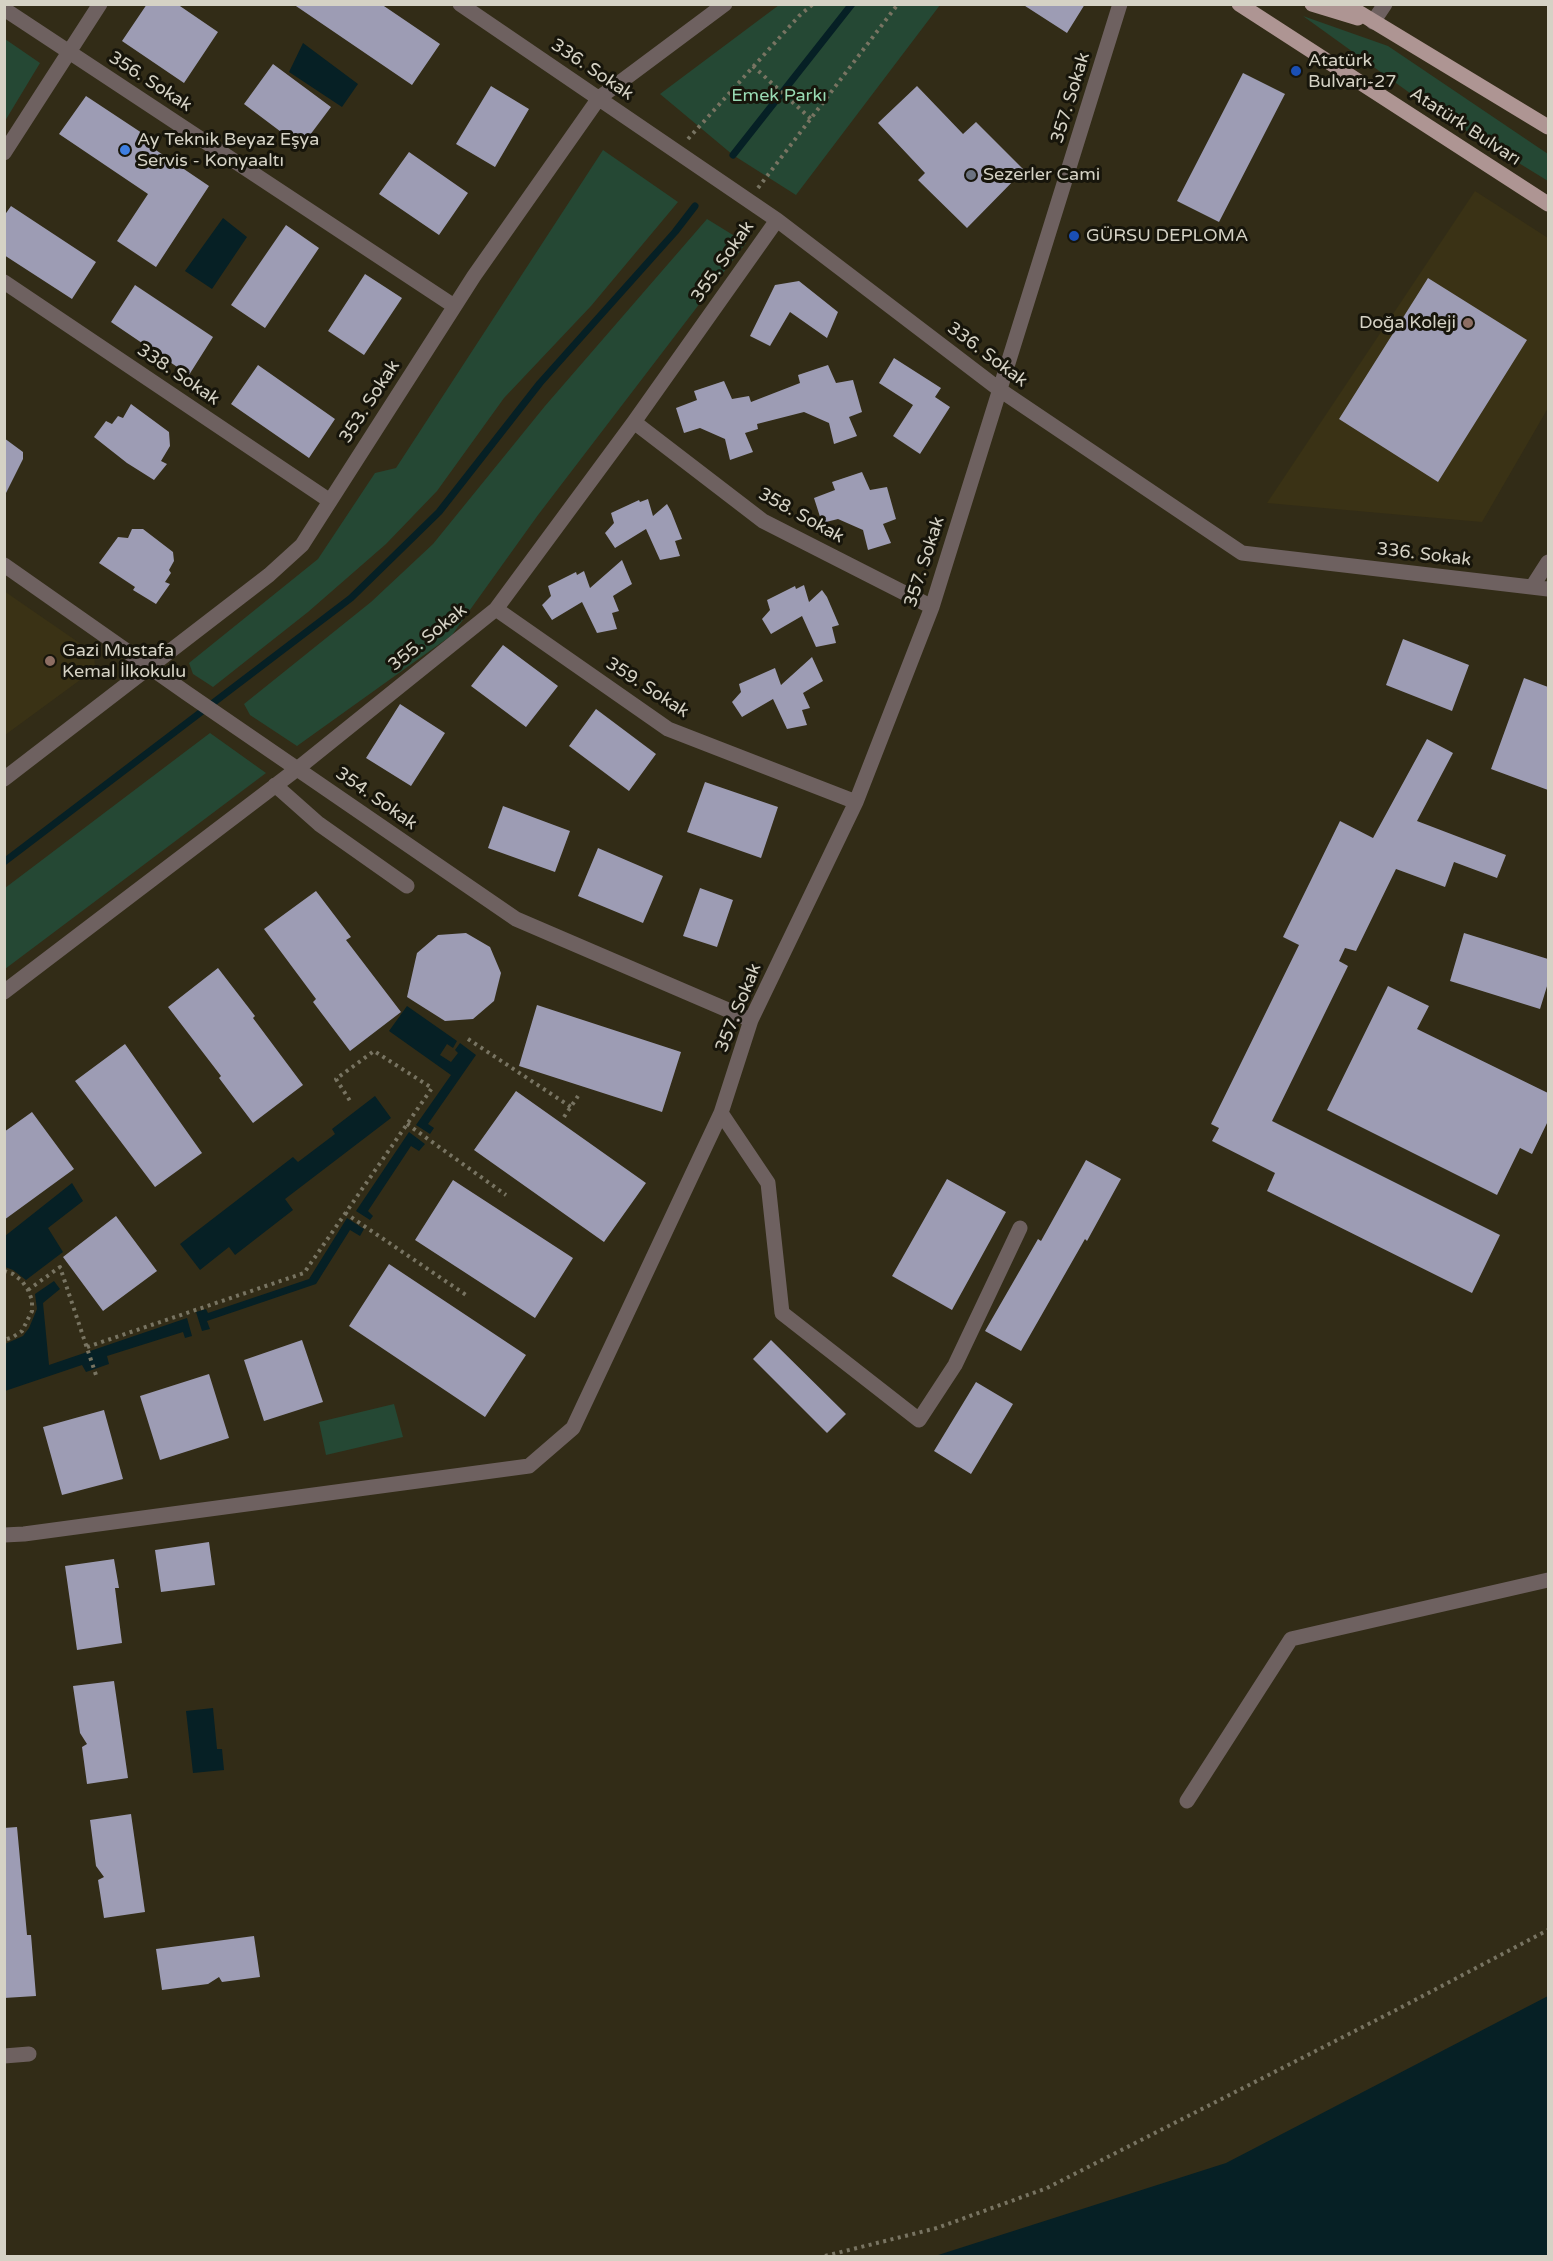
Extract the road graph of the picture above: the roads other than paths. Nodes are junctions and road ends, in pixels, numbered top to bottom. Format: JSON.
{"nodes":[{"id":1,"x":100,"y":4,"type":"edge"},
{"id":2,"x":460,"y":4,"type":"edge"},
{"id":3,"x":724,"y":4,"type":"edge"},
{"id":4,"x":1120,"y":4,"type":"edge"},
{"id":5,"x":1239,"y":4,"type":"edge"},
{"id":6,"x":1312,"y":4,"type":"edge"},
{"id":7,"x":1345,"y":4,"type":"edge"},
{"id":8,"x":1385,"y":4,"type":"edge"},
{"id":9,"x":4,"y":9,"type":"edge"},
{"id":10,"x":1373,"y":22,"type":"junction"},
{"id":11,"x":69,"y":52,"type":"junction"},
{"id":12,"x":599,"y":98,"type":"junction"},
{"id":13,"x":1548,"y":127,"type":"edge"},
{"id":14,"x":4,"y":153,"type":"edge"},
{"id":15,"x":1548,"y":204,"type":"edge"},
{"id":16,"x":777,"y":220,"type":"junction"},
{"id":17,"x":4,"y":282,"type":"edge"},
{"id":18,"x":454,"y":306,"type":"junction"},
{"id":19,"x":1000,"y":390,"type":"junction"},
{"id":20,"x":634,"y":422,"type":"junction"},
{"id":21,"x":330,"y":501,"type":"junction"},
{"id":22,"x":1548,"y":562,"type":"edge"},
{"id":23,"x":4,"y":565,"type":"edge"},
{"id":24,"x":1533,"y":587,"type":"junction"},
{"id":25,"x":1548,"y":589,"type":"edge"},
{"id":26,"x":932,"y":607,"type":"junction"},
{"id":27,"x":496,"y":609,"type":"junction"},
{"id":28,"x":150,"y":667,"type":"junction"},
{"id":29,"x":297,"y":769,"type":"junction"},
{"id":30,"x":4,"y":779,"type":"edge"},
{"id":31,"x":275,"y":785,"type":"junction"},
{"id":32,"x":856,"y":802,"type":"junction"},
{"id":33,"x":407,"y":886,"type":"dead end"},
{"id":34,"x":4,"y":992,"type":"edge"},
{"id":35,"x":751,"y":1020,"type":"junction"},
{"id":36,"x":721,"y":1113,"type":"junction"},
{"id":37,"x":1020,"y":1228,"type":"dead end"},
{"id":38,"x":4,"y":1535,"type":"edge"},
{"id":39,"x":1548,"y":1580,"type":"edge"},
{"id":40,"x":1186,"y":1801,"type":"dead end"},
{"id":41,"x":29,"y":2054,"type":"dead end"},
{"id":42,"x":4,"y":2056,"type":"edge"}],
"edges":[{"from":1,"to":11,"type":"street"},
{"from":2,"to":12,"type":"street","name":"336. Sokak"},
{"from":3,"to":12,"type":"street","name":"353. Sokak"},
{"from":4,"to":19,"type":"street","name":"357. Sokak"},
{"from":5,"to":15,"type":"main road","name":"Atatürk Bulvarı"},
{"from":6,"to":10,"type":"main road"},
{"from":7,"to":10,"type":"main road"},
{"from":8,"to":10,"type":"street"},
{"from":9,"to":11,"type":"street","name":"356. Sokak"},
{"from":10,"to":13,"type":"main road"},
{"from":11,"to":14,"type":"street"},
{"from":11,"to":18,"type":"street","name":"356. Sokak"},
{"from":12,"to":16,"type":"street","name":"336. Sokak"},
{"from":12,"to":18,"type":"street","name":"353. Sokak"},
{"from":16,"to":19,"type":"street","name":"336. Sokak"},
{"from":16,"to":20,"type":"street","name":"355. Sokak"},
{"from":17,"to":21,"type":"street","name":"338. Sokak"},
{"from":18,"to":21,"type":"street","name":"353. Sokak"},
{"from":19,"to":24,"type":"street","name":"336. Sokak"},
{"from":19,"to":26,"type":"street","name":"357. Sokak"},
{"from":20,"to":26,"type":"street","name":"358. Sokak"},
{"from":20,"to":27,"type":"street","name":"355. Sokak"},
{"from":21,"to":28,"type":"street","name":"353. Sokak"},
{"from":22,"to":24,"type":"street"},
{"from":23,"to":28,"type":"street","name":"354. Sokak"},
{"from":24,"to":25,"type":"street","name":"336. Sokak"},
{"from":26,"to":32,"type":"street","name":"357. Sokak"},
{"from":27,"to":29,"type":"street","name":"355. Sokak"},
{"from":27,"to":32,"type":"street","name":"359. Sokak"},
{"from":28,"to":29,"type":"street","name":"354. Sokak"},
{"from":28,"to":30,"type":"street","name":"353. Sokak"},
{"from":29,"to":31,"type":"street","name":"355. Sokak"},
{"from":29,"to":35,"type":"street","name":"354. Sokak"},
{"from":31,"to":33,"type":"street"},
{"from":31,"to":34,"type":"street","name":"355. Sokak"},
{"from":32,"to":35,"type":"street","name":"357. Sokak"},
{"from":35,"to":36,"type":"street","name":"357. Sokak"},
{"from":36,"to":37,"type":"street"},
{"from":36,"to":38,"type":"street","name":"357. Sokak"},
{"from":39,"to":40,"type":"street"},
{"from":41,"to":42,"type":"street"}]}
